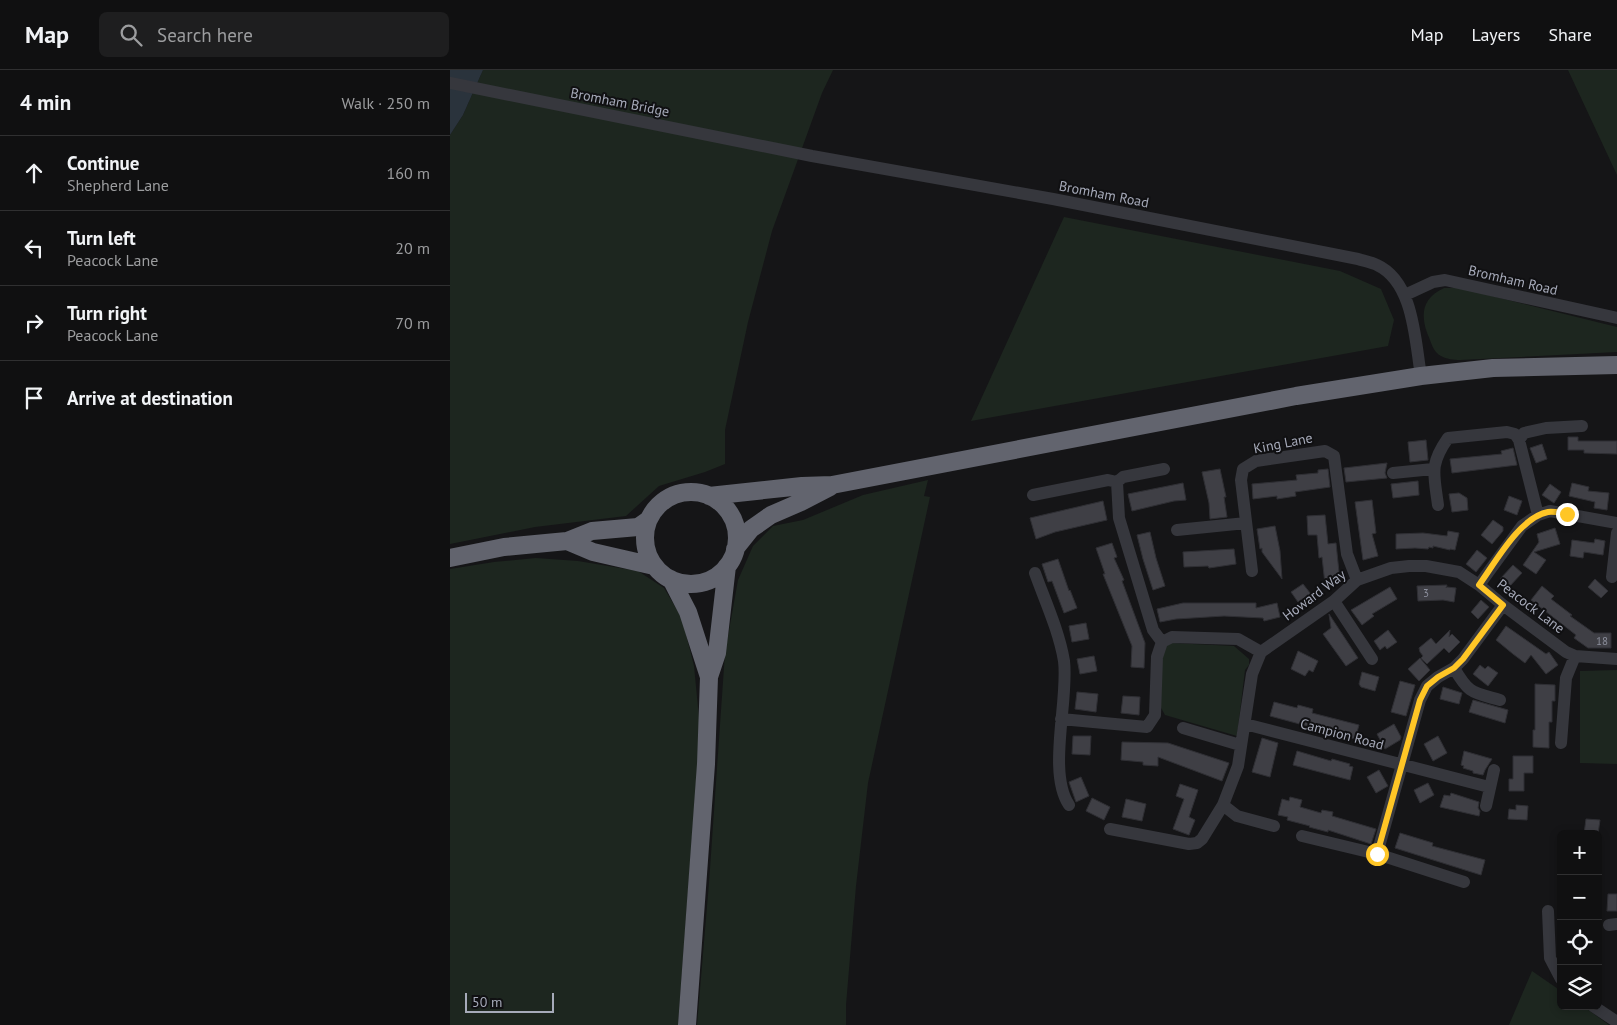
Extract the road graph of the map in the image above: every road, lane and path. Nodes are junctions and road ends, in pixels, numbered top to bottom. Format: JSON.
{"nodes":[{"id":1,"x":450,"y":83,"type":"edge"},
{"id":2,"x":784,"y":150,"type":"joint"},
{"id":3,"x":1405,"y":295,"type":"junction"},
{"id":4,"x":1617,"y":318,"type":"edge"},
{"id":5,"x":1617,"y":365,"type":"edge"},
{"id":6,"x":1421,"y":376,"type":"junction"},
{"id":7,"x":1582,"y":426,"type":"dead end"},
{"id":8,"x":1520,"y":440,"type":"junction"},
{"id":9,"x":1433,"y":469,"type":"junction"},
{"id":10,"x":1164,"y":470,"type":"dead end"},
{"id":11,"x":1393,"y":473,"type":"dead end"},
{"id":12,"x":1117,"y":482,"type":"junction"},
{"id":13,"x":832,"y":485,"type":"junction"},
{"id":14,"x":1033,"y":495,"type":"dead end"},
{"id":15,"x":709,"y":496,"type":"junction"},
{"id":16,"x":1438,"y":505,"type":"dead end"},
{"id":17,"x":1538,"y":515,"type":"junction"},
{"id":18,"x":648,"y":520,"type":"junction"},
{"id":19,"x":1246,"y":523,"type":"junction"},
{"id":20,"x":1617,"y":523,"type":"edge"},
{"id":21,"x":1177,"y":530,"type":"dead end"},
{"id":22,"x":1617,"y":533,"type":"edge"},
{"id":23,"x":567,"y":541,"type":"junction"},
{"id":24,"x":736,"y":549,"type":"junction"},
{"id":25,"x":455,"y":557,"type":"edge"},
{"id":26,"x":654,"y":566,"type":"junction"},
{"id":27,"x":727,"y":566,"type":"junction"},
{"id":28,"x":1252,"y":571,"type":"dead end"},
{"id":29,"x":1035,"y":573,"type":"dead end"},
{"id":30,"x":1612,"y":577,"type":"dead end"},
{"id":31,"x":671,"y":579,"type":"junction"},
{"id":32,"x":1357,"y":580,"type":"junction"},
{"id":33,"x":1479,"y":585,"type":"junction"},
{"id":34,"x":1334,"y":601,"type":"junction"},
{"id":35,"x":1503,"y":605,"type":"junction"},
{"id":36,"x":1162,"y":642,"type":"junction"},
{"id":37,"x":1261,"y":652,"type":"junction"},
{"id":38,"x":1575,"y":656,"type":"junction"},
{"id":39,"x":1372,"y":659,"type":"dead end"},
{"id":40,"x":1617,"y":659,"type":"edge"},
{"id":41,"x":1454,"y":668,"type":"junction"},
{"id":42,"x":709,"y":677,"type":"junction"},
{"id":43,"x":1500,"y":700,"type":"dead end"},
{"id":44,"x":1061,"y":719,"type":"junction"},
{"id":45,"x":1245,"y":724,"type":"junction"},
{"id":46,"x":1183,"y":728,"type":"dead end"},
{"id":47,"x":1561,"y":743,"type":"dead end"},
{"id":48,"x":1240,"y":745,"type":"junction"},
{"id":49,"x":1401,"y":765,"type":"junction"},
{"id":50,"x":1494,"y":770,"type":"dead end"},
{"id":51,"x":1489,"y":787,"type":"junction"},
{"id":52,"x":1069,"y":805,"type":"dead end"},
{"id":53,"x":1223,"y":805,"type":"junction"},
{"id":54,"x":1486,"y":806,"type":"dead end"},
{"id":55,"x":1274,"y":826,"type":"dead end"},
{"id":56,"x":1110,"y":829,"type":"dead end"},
{"id":57,"x":1302,"y":836,"type":"dead end"},
{"id":58,"x":1377,"y":854,"type":"junction"},
{"id":59,"x":1464,"y":882,"type":"dead end"},
{"id":60,"x":1548,"y":911,"type":"dead end"},
{"id":61,"x":1557,"y":971,"type":"edge"},
{"id":62,"x":1598,"y":1010,"type":"edge"},
{"id":63,"x":1617,"y":1022,"type":"edge"},
{"id":64,"x":687,"y":1025,"type":"edge"}],
"edges":[{"from":1,"to":2,"type":"street","name":"Bromham Bridge"},
{"from":2,"to":3,"type":"street","name":"Bromham Road"},
{"from":3,"to":4,"type":"street","name":"Bromham Road"},
{"from":3,"to":6,"type":"street","name":"Bromham Road"},
{"from":5,"to":6,"type":"highway"},
{"from":6,"to":13,"type":"highway"},
{"from":7,"to":8,"type":"street"},
{"from":8,"to":9,"type":"street"},
{"from":8,"to":17,"type":"street"},
{"from":9,"to":11,"type":"street"},
{"from":9,"to":16,"type":"street"},
{"from":10,"to":12,"type":"street"},
{"from":12,"to":14,"type":"street"},
{"from":12,"to":36,"type":"street"},
{"from":13,"to":15,"type":"highway"},
{"from":13,"to":24,"type":"highway"},
{"from":15,"to":18,"type":"highway"},
{"from":15,"to":24,"type":"highway"},
{"from":17,"to":20,"type":"street"},
{"from":17,"to":33,"type":"street","name":"Peacock Lane"},
{"from":18,"to":23,"type":"highway"},
{"from":18,"to":26,"type":"highway"},
{"from":19,"to":21,"type":"street"},
{"from":19,"to":28,"type":"street","name":"King Lane"},
{"from":19,"to":32,"type":"street","name":"King Lane"},
{"from":22,"to":30,"type":"street"},
{"from":23,"to":25,"type":"highway"},
{"from":23,"to":26,"type":"highway"},
{"from":24,"to":27,"type":"highway"},
{"from":26,"to":31,"type":"highway"},
{"from":27,"to":31,"type":"highway"},
{"from":27,"to":42,"type":"highway"},
{"from":29,"to":44,"type":"street"},
{"from":31,"to":42,"type":"highway"},
{"from":32,"to":33,"type":"street","name":"Howard Way"},
{"from":32,"to":34,"type":"street","name":"Howard Way"},
{"from":33,"to":35,"type":"street","name":"Peacock Lane"},
{"from":34,"to":37,"type":"street","name":"Howard Way"},
{"from":34,"to":39,"type":"street"},
{"from":35,"to":38,"type":"street","name":"Peacock Lane"},
{"from":35,"to":41,"type":"street"},
{"from":36,"to":37,"type":"street"},
{"from":36,"to":44,"type":"street"},
{"from":37,"to":45,"type":"street"},
{"from":38,"to":40,"type":"street","name":"Peacock Lane"},
{"from":38,"to":47,"type":"street"},
{"from":41,"to":43,"type":"street"},
{"from":41,"to":49,"type":"street"},
{"from":42,"to":64,"type":"highway"},
{"from":44,"to":52,"type":"street"},
{"from":45,"to":48,"type":"street"},
{"from":45,"to":49,"type":"street","name":"Campion Road"},
{"from":46,"to":48,"type":"street"},
{"from":48,"to":53,"type":"street"},
{"from":49,"to":51,"type":"street","name":"Campion Road"},
{"from":49,"to":58,"type":"street"},
{"from":50,"to":51,"type":"street"},
{"from":51,"to":54,"type":"street"},
{"from":53,"to":55,"type":"street"},
{"from":53,"to":56,"type":"street"},
{"from":57,"to":58,"type":"street"},
{"from":58,"to":59,"type":"street"},
{"from":60,"to":61,"type":"street"},
{"from":62,"to":63,"type":"street"}]}
